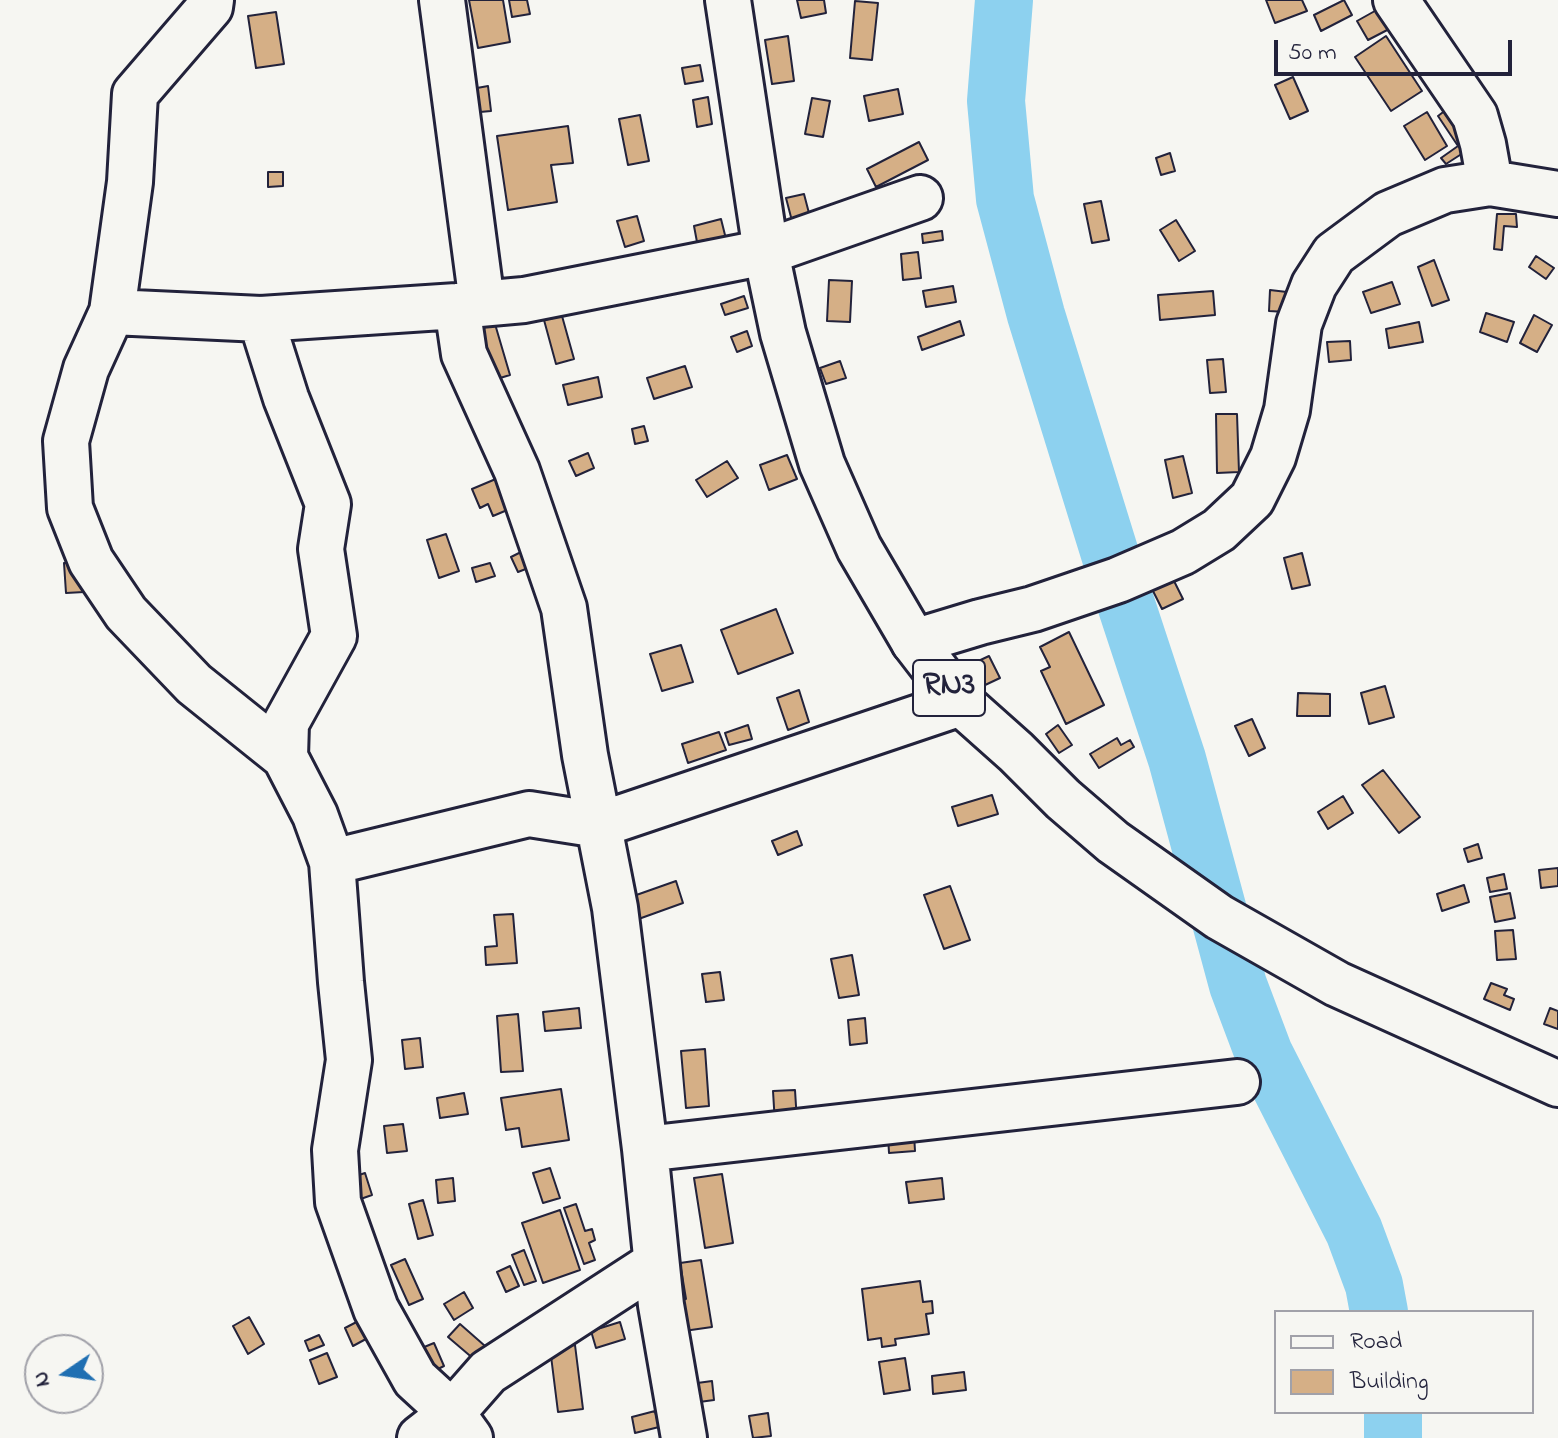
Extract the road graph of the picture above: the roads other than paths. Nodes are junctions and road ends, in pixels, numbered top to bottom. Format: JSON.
{"nodes":[{"id":1,"x":442,"y":0,"type":"edge"},
{"id":2,"x":728,"y":0,"type":"edge"},
{"id":3,"x":1396,"y":0,"type":"edge"},
{"id":4,"x":220,"y":2,"type":"edge"},
{"id":5,"x":1490,"y":183,"type":"junction"},
{"id":6,"x":1558,"y":194,"type":"edge"},
{"id":7,"x":920,"y":198,"type":"dead end"},
{"id":8,"x":766,"y":252,"type":"junction"},
{"id":9,"x":469,"y":305,"type":"junction"},
{"id":10,"x":112,"y":312,"type":"junction"},
{"id":11,"x":261,"y":319,"type":"junction"},
{"id":12,"x":914,"y":642,"type":"junction"},
{"id":13,"x":961,"y":703,"type":"junction"},
{"id":14,"x":285,"y":757,"type":"junction"},
{"id":15,"x":599,"y":825,"type":"junction"},
{"id":16,"x":332,"y":862,"type":"junction"},
{"id":17,"x":1237,"y":1082,"type":"dead end"},
{"id":18,"x":1558,"y":1084,"type":"edge"},
{"id":19,"x":645,"y":1149,"type":"junction"},
{"id":20,"x":656,"y":1263,"type":"junction"},
{"id":21,"x":447,"y":1430,"type":"edge"},
{"id":22,"x":684,"y":1438,"type":"edge"}],
"edges":[{"from":1,"to":9,"type":"main road"},
{"from":2,"to":8,"type":"main road","number":"RN3"},
{"from":3,"to":5,"type":"main road"},
{"from":4,"to":10,"type":"main road"},
{"from":5,"to":6,"type":"main road"},
{"from":5,"to":12,"type":"main road"},
{"from":7,"to":8,"type":"main road"},
{"from":8,"to":9,"type":"main road"},
{"from":8,"to":12,"type":"main road","number":"RN3"},
{"from":9,"to":11,"type":"main road"},
{"from":9,"to":15,"type":"main road"},
{"from":10,"to":11,"type":"main road"},
{"from":10,"to":14,"type":"main road"},
{"from":11,"to":14,"type":"main road"},
{"from":12,"to":13,"type":"main road","number":"RN3"},
{"from":13,"to":15,"type":"main road"},
{"from":13,"to":18,"type":"main road","number":"RN3"},
{"from":14,"to":16,"type":"main road"},
{"from":15,"to":16,"type":"main road"},
{"from":15,"to":19,"type":"main road"},
{"from":16,"to":21,"type":"main road"},
{"from":17,"to":19,"type":"main road"},
{"from":19,"to":20,"type":"main road"},
{"from":20,"to":21,"type":"main road"},
{"from":20,"to":22,"type":"main road"}]}
